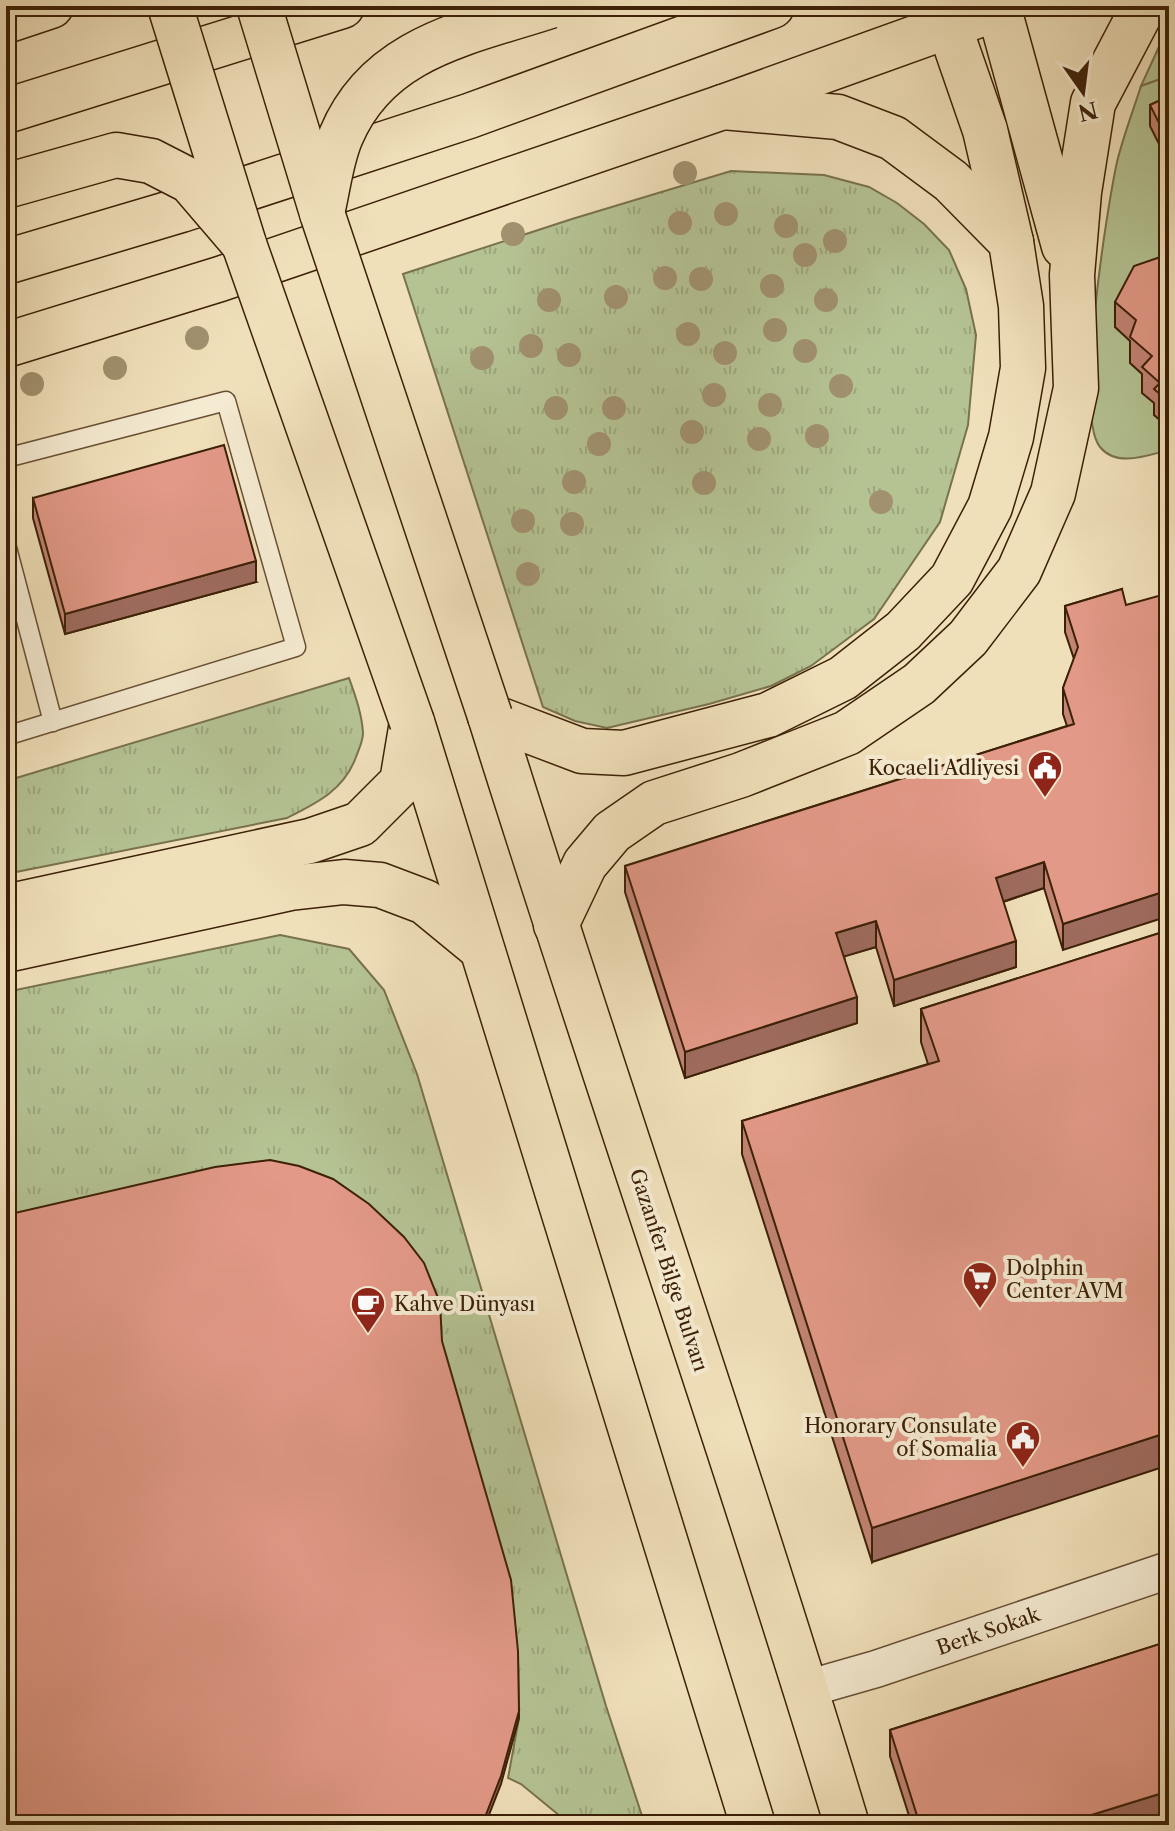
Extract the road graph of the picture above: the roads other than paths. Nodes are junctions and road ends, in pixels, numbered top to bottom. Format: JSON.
{"nodes":[{"id":1,"x":51,"y":6,"type":"edge"},
{"id":2,"x":170,"y":6,"type":"edge"},
{"id":3,"x":259,"y":6,"type":"edge"},
{"id":4,"x":342,"y":6,"type":"edge"},
{"id":5,"x":550,"y":6,"type":"edge"},
{"id":6,"x":772,"y":6,"type":"edge"},
{"id":7,"x":1144,"y":6,"type":"edge"},
{"id":8,"x":1001,"y":7,"type":"edge"},
{"id":9,"x":950,"y":16,"type":"edge"},
{"id":10,"x":6,"y":21,"type":"edge"},
{"id":11,"x":723,"y":107,"type":"junction"},
{"id":12,"x":6,"y":111,"type":"edge"},
{"id":13,"x":6,"y":186,"type":"edge"},
{"id":14,"x":322,"y":213,"type":"junction"},
{"id":15,"x":1011,"y":242,"type":"junction"},
{"id":16,"x":244,"y":244,"type":"junction"},
{"id":17,"x":6,"y":262,"type":"edge"},
{"id":18,"x":1072,"y":275,"type":"junction"},
{"id":19,"x":6,"y":345,"type":"edge"},
{"id":20,"x":6,"y":458,"type":"edge"},
{"id":21,"x":6,"y":544,"type":"edge"},
{"id":22,"x":490,"y":716,"type":"junction"},
{"id":23,"x":53,"y":722,"type":"junction"},
{"id":24,"x":412,"y":722,"type":"junction"},
{"id":25,"x":6,"y":736,"type":"edge"},
{"id":26,"x":6,"y":907,"type":"edge"},
{"id":27,"x":556,"y":925,"type":"junction"},
{"id":28,"x":481,"y":948,"type":"junction"},
{"id":29,"x":6,"y":950,"type":"edge"},
{"id":30,"x":1169,"y":1570,"type":"edge"},
{"id":31,"x":806,"y":1689,"type":"junction"},
{"id":32,"x":753,"y":1825,"type":"edge"},
{"id":33,"x":847,"y":1825,"type":"edge"}],
"edges":[{"from":1,"to":10,"type":"main road"},
{"from":2,"to":16,"type":"main road","bridge":true},
{"from":3,"to":14,"type":"main road","name":"Gazanfer Bilge Bulvarı","bridge":true},
{"from":4,"to":12,"type":"main road"},
{"from":5,"to":14,"type":"main road","bridge":true},
{"from":6,"to":17,"type":"main road"},
{"from":7,"to":18,"type":"main road"},
{"from":8,"to":9,"type":"main road"},
{"from":8,"to":18,"type":"main road"},
{"from":9,"to":11,"type":"main road"},
{"from":9,"to":15,"type":"main road"},
{"from":11,"to":15,"type":"main road"},
{"from":11,"to":19,"type":"main road"},
{"from":13,"to":16,"type":"main road","bridge":true},
{"from":14,"to":22,"type":"main road","name":"Gazanfer Bilge Bulvarı","bridge":true},
{"from":15,"to":22,"type":"main road"},
{"from":16,"to":24,"type":"main road","bridge":true},
{"from":18,"to":27,"type":"main road"},
{"from":20,"to":23,"type":"lane"},
{"from":21,"to":23,"type":"lane"},
{"from":22,"to":27,"type":"main road","name":"Gazanfer Bilge Bulvarı"},
{"from":23,"to":25,"type":"lane"},
{"from":24,"to":26,"type":"main road"},
{"from":24,"to":28,"type":"main road"},
{"from":27,"to":31,"type":"main road","name":"Gazanfer Bilge Bulvarı"},
{"from":28,"to":29,"type":"main road"},
{"from":28,"to":32,"type":"main road"},
{"from":30,"to":31,"type":"street","name":"Berk Sokak"},
{"from":31,"to":33,"type":"main road","name":"Gazanfer Bilge Bulvarı"}]}
